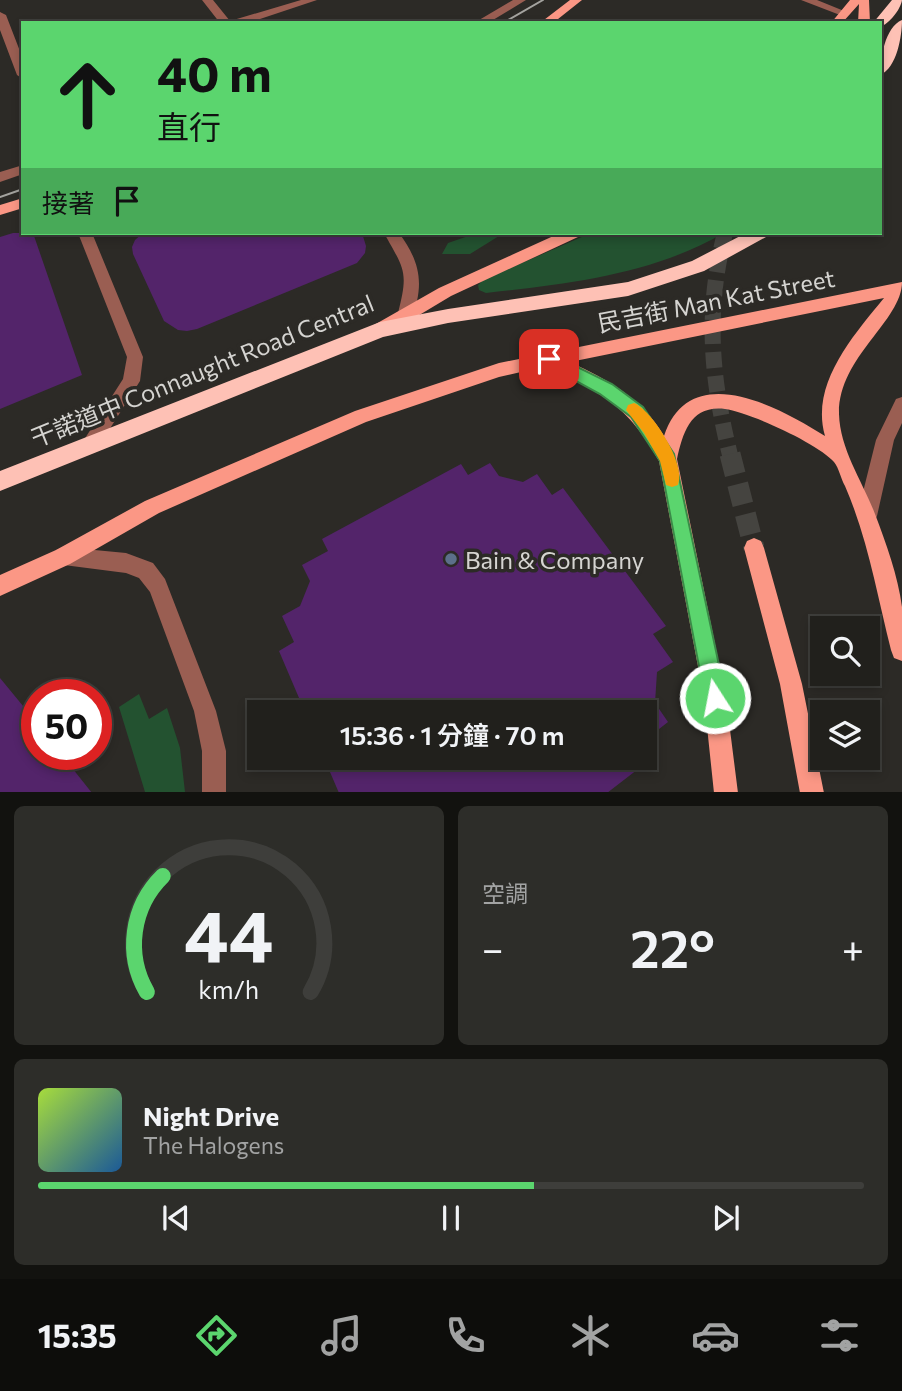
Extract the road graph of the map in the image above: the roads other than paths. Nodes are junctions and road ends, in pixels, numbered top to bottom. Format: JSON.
{"nodes":[{"id":1,"x":206,"y":0,"type":"edge"},
{"id":2,"x":312,"y":0,"type":"edge"},
{"id":3,"x":521,"y":0,"type":"edge"},
{"id":4,"x":578,"y":0,"type":"edge"},
{"id":5,"x":806,"y":0,"type":"edge"},
{"id":6,"x":856,"y":0,"type":"edge"},
{"id":7,"x":864,"y":0,"type":"edge"},
{"id":8,"x":895,"y":5,"type":"edge"},
{"id":9,"x":844,"y":13,"type":"junction"},
{"id":10,"x":0,"y":15,"type":"edge"},
{"id":11,"x":224,"y":21,"type":"edge"},
{"id":12,"x":242,"y":21,"type":"edge"},
{"id":13,"x":483,"y":21,"type":"edge"},
{"id":14,"x":548,"y":21,"type":"edge"},
{"id":15,"x":838,"y":21,"type":"edge"},
{"id":16,"x":864,"y":21,"type":"edge"},
{"id":17,"x":882,"y":21,"type":"edge"},
{"id":18,"x":902,"y":24,"type":"edge"},
{"id":19,"x":882,"y":67,"type":"edge"},
{"id":20,"x":21,"y":70,"type":"edge"},
{"id":21,"x":21,"y":170,"type":"edge"},
{"id":22,"x":0,"y":177,"type":"edge"},
{"id":23,"x":21,"y":204,"type":"edge"},
{"id":24,"x":0,"y":210,"type":"edge"},
{"id":25,"x":86,"y":235,"type":"edge"},
{"id":26,"x":392,"y":235,"type":"edge"},
{"id":27,"x":569,"y":235,"type":"edge"},
{"id":28,"x":756,"y":235,"type":"edge"},
{"id":29,"x":901,"y":289,"type":"edge"},
{"id":30,"x":406,"y":313,"type":"junction"},
{"id":31,"x":380,"y":330,"type":"junction"},
{"id":32,"x":549,"y":359,"type":"junction"},
{"id":33,"x":902,"y":404,"type":"edge"},
{"id":34,"x":92,"y":443,"type":"junction"},
{"id":35,"x":842,"y":457,"type":"junction"},
{"id":36,"x":668,"y":459,"type":"junction"},
{"id":37,"x":0,"y":481,"type":"edge"},
{"id":38,"x":867,"y":516,"type":"junction"},
{"id":39,"x":754,"y":548,"type":"tunnel mouth"},
{"id":40,"x":63,"y":558,"type":"junction"},
{"id":41,"x":0,"y":586,"type":"edge"},
{"id":42,"x":902,"y":650,"type":"edge"},
{"id":43,"x":214,"y":792,"type":"edge"},
{"id":44,"x":726,"y":792,"type":"edge"},
{"id":45,"x":812,"y":792,"type":"edge"}],
"edges":[{"from":1,"to":11,"type":"street"},
{"from":2,"to":12,"type":"street"},
{"from":3,"to":13,"type":"street"},
{"from":4,"to":14,"type":"main road"},
{"from":5,"to":9,"type":"street"},
{"from":6,"to":9,"type":"main road"},
{"from":7,"to":16,"type":"main road"},
{"from":8,"to":17,"type":"highway"},
{"from":9,"to":15,"type":"main road"},
{"from":10,"to":20,"type":"street"},
{"from":18,"to":19,"type":"highway"},
{"from":21,"to":22,"type":"street"},
{"from":23,"to":24,"type":"main road"},
{"from":25,"to":34,"type":"street"},
{"from":26,"to":30,"type":"street"},
{"from":27,"to":30,"type":"main road","name":"干諾道中 Connaught Road Central"},
{"from":28,"to":31,"type":"highway"},
{"from":29,"to":32,"type":"main road","name":"民吉街 Man Kat Street"},
{"from":29,"to":35,"type":"main road"},
{"from":30,"to":31,"type":"main road","name":"干諾道中 Connaught Road Central"},
{"from":31,"to":34,"type":"highway","name":"干諾道中 Connaught Road Central"},
{"from":32,"to":36,"type":"main road"},
{"from":32,"to":40,"type":"main road","name":"民吉街 Man Kat Street"},
{"from":33,"to":38,"type":"street"},
{"from":34,"to":37,"type":"highway","name":"干諾道中 Connaught Road Central"},
{"from":35,"to":36,"type":"main road"},
{"from":35,"to":38,"type":"main road"},
{"from":36,"to":44,"type":"main road"},
{"from":38,"to":42,"type":"main road"},
{"from":39,"to":45,"type":"main road"},
{"from":40,"to":41,"type":"main road"},
{"from":40,"to":43,"type":"street"}]}
